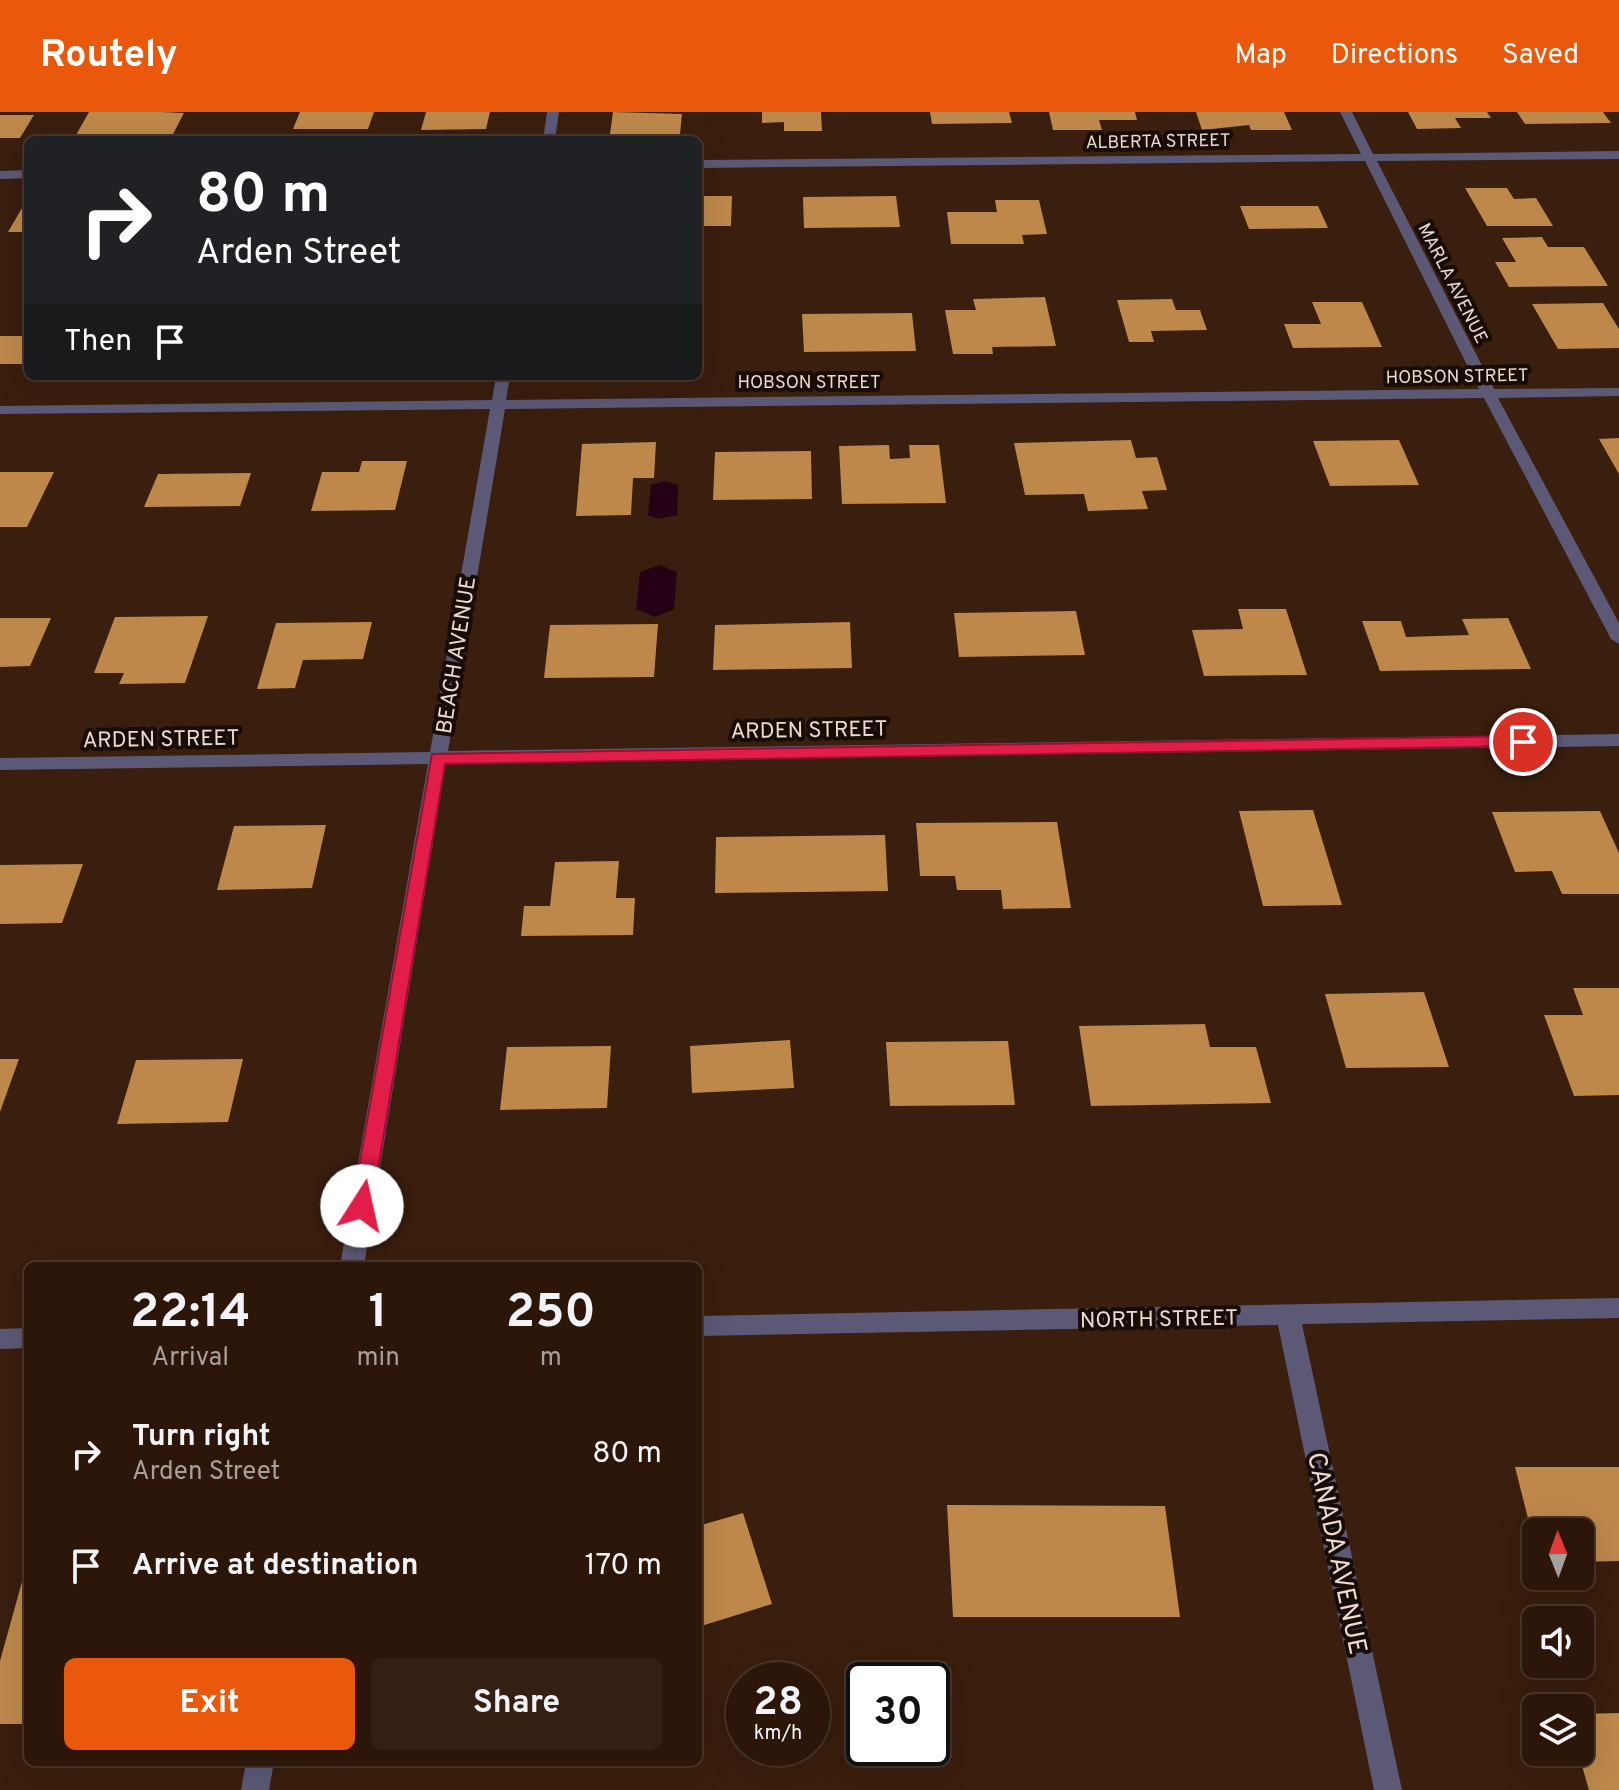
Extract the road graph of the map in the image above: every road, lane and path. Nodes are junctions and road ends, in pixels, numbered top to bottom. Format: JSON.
{"nodes":[{"id":1,"x":553,"y":112,"type":"edge"},
{"id":2,"x":1346,"y":112,"type":"edge"},
{"id":3,"x":550,"y":136,"type":"edge"},
{"id":4,"x":1619,"y":155,"type":"edge"},
{"id":5,"x":1369,"y":156,"type":"junction"},
{"id":6,"x":702,"y":164,"type":"edge"},
{"id":7,"x":24,"y":174,"type":"edge"},
{"id":8,"x":0,"y":175,"type":"edge"},
{"id":9,"x":502,"y":380,"type":"edge"},
{"id":10,"x":1619,"y":392,"type":"edge"},
{"id":11,"x":1489,"y":394,"type":"junction"},
{"id":12,"x":497,"y":403,"type":"junction"},
{"id":13,"x":0,"y":410,"type":"edge"},
{"id":14,"x":1619,"y":639,"type":"edge"},
{"id":15,"x":1619,"y":740,"type":"edge"},
{"id":16,"x":438,"y":758,"type":"junction"},
{"id":17,"x":0,"y":764,"type":"edge"},
{"id":18,"x":353,"y":1262,"type":"edge"},
{"id":19,"x":1619,"y":1308,"type":"edge"},
{"id":20,"x":1288,"y":1315,"type":"junction"},
{"id":21,"x":702,"y":1326,"type":"edge"},
{"id":22,"x":24,"y":1338,"type":"edge"},
{"id":23,"x":0,"y":1339,"type":"edge"},
{"id":24,"x":259,"y":1766,"type":"edge"},
{"id":25,"x":255,"y":1790,"type":"edge"},
{"id":26,"x":1388,"y":1790,"type":"edge"}],
"edges":[{"from":1,"to":3,"type":"street"},
{"from":2,"to":5,"type":"street","name":"MARLA AVENUE"},
{"from":4,"to":5,"type":"street","name":"ALBERTA STREET"},
{"from":5,"to":6,"type":"street","name":"ALBERTA STREET"},
{"from":5,"to":11,"type":"street","name":"MARLA AVENUE"},
{"from":7,"to":8,"type":"street"},
{"from":9,"to":12,"type":"street","name":"BEACH AVENUE"},
{"from":10,"to":11,"type":"street","name":"HOBSON STREET"},
{"from":11,"to":12,"type":"street","name":"HOBSON STREET"},
{"from":11,"to":14,"type":"street","name":"MARLA AVENUE"},
{"from":12,"to":13,"type":"street","name":"HOBSON STREET"},
{"from":12,"to":16,"type":"street","name":"BEACH AVENUE"},
{"from":15,"to":16,"type":"street","name":"ARDEN STREET"},
{"from":16,"to":17,"type":"street","name":"ARDEN STREET"},
{"from":16,"to":18,"type":"street","name":"BEACH AVENUE"},
{"from":19,"to":20,"type":"street","name":"NORTH STREET"},
{"from":20,"to":21,"type":"street","name":"NORTH STREET"},
{"from":20,"to":26,"type":"street","name":"CANADA AVENUE"},
{"from":22,"to":23,"type":"street"},
{"from":24,"to":25,"type":"street"}]}
